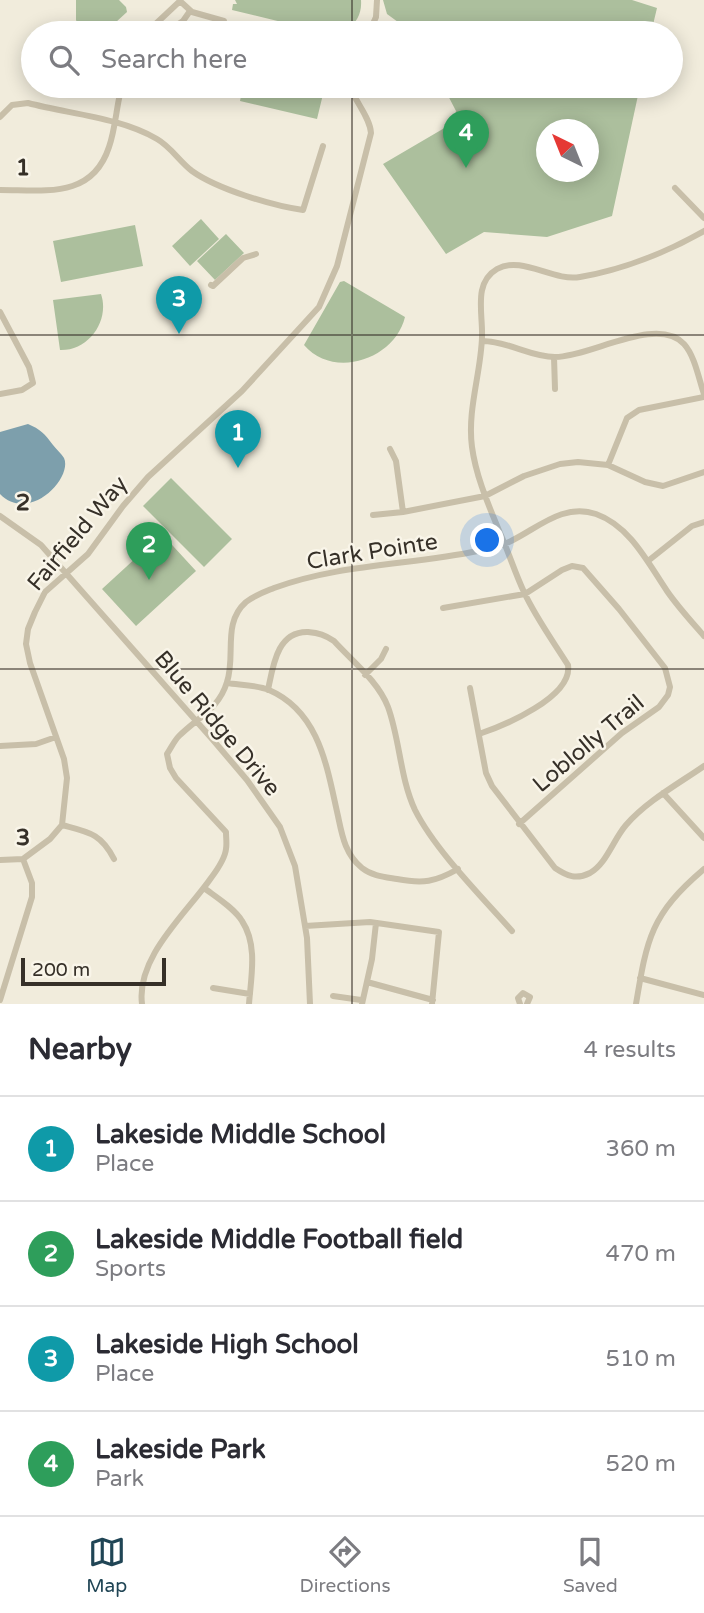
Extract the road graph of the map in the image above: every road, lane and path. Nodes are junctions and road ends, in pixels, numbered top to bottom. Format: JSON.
{"nodes":[{"id":1,"x":377,"y":0,"type":"edge"},
{"id":2,"x":190,"y":11,"type":"junction"},
{"id":3,"x":158,"y":21,"type":"edge"},
{"id":4,"x":183,"y":21,"type":"edge"},
{"id":5,"x":224,"y":21,"type":"edge"},
{"id":6,"x":374,"y":21,"type":"edge"},
{"id":7,"x":119,"y":98,"type":"edge"},
{"id":8,"x":355,"y":98,"type":"edge"},
{"id":9,"x":0,"y":117,"type":"edge"},
{"id":10,"x":114,"y":123,"type":"junction"},
{"id":11,"x":323,"y":146,"type":"dead end"},
{"id":12,"x":675,"y":188,"type":"dead end"},
{"id":13,"x":0,"y":190,"type":"edge"},
{"id":14,"x":704,"y":218,"type":"edge"},
{"id":15,"x":704,"y":231,"type":"edge"},
{"id":16,"x":256,"y":254,"type":"dead end"},
{"id":17,"x":212,"y":285,"type":"dead end"},
{"id":18,"x":0,"y":312,"type":"edge"},
{"id":19,"x":482,"y":341,"type":"junction"},
{"id":20,"x":554,"y":357,"type":"junction"},
{"id":21,"x":555,"y":389,"type":"dead end"},
{"id":22,"x":0,"y":394,"type":"edge"},
{"id":23,"x":704,"y":396,"type":"edge"},
{"id":24,"x":390,"y":449,"type":"dead end"},
{"id":25,"x":608,"y":465,"type":"junction"},
{"id":26,"x":704,"y":472,"type":"edge"},
{"id":27,"x":485,"y":496,"type":"junction"},
{"id":28,"x":403,"y":512,"type":"junction"},
{"id":29,"x":373,"y":515,"type":"dead end"},
{"id":30,"x":0,"y":516,"type":"edge"},
{"id":31,"x":704,"y":522,"type":"edge"},
{"id":32,"x":505,"y":544,"type":"junction"},
{"id":33,"x":648,"y":561,"type":"junction"},
{"id":34,"x":66,"y":573,"type":"junction"},
{"id":35,"x":524,"y":594,"type":"junction"},
{"id":36,"x":443,"y":608,"type":"dead end"},
{"id":37,"x":704,"y":636,"type":"edge"},
{"id":38,"x":386,"y":649,"type":"dead end"},
{"id":39,"x":365,"y":675,"type":"junction"},
{"id":40,"x":227,"y":683,"type":"junction"},
{"id":41,"x":470,"y":688,"type":"dead end"},
{"id":42,"x":268,"y":690,"type":"junction"},
{"id":43,"x":198,"y":721,"type":"junction"},
{"id":44,"x":479,"y":734,"type":"junction"},
{"id":45,"x":56,"y":737,"type":"junction"},
{"id":46,"x":0,"y":746,"type":"edge"},
{"id":47,"x":704,"y":766,"type":"edge"},
{"id":48,"x":663,"y":793,"type":"junction"},
{"id":49,"x":519,"y":824,"type":"junction"},
{"id":50,"x":62,"y":825,"type":"junction"},
{"id":51,"x":704,"y":838,"type":"edge"},
{"id":52,"x":23,"y":859,"type":"junction"},
{"id":53,"x":114,"y":859,"type":"dead end"},
{"id":54,"x":0,"y":860,"type":"edge"},
{"id":55,"x":458,"y":869,"type":"junction"},
{"id":56,"x":704,"y":869,"type":"edge"},
{"id":57,"x":204,"y":888,"type":"junction"},
{"id":58,"x":376,"y":923,"type":"junction"},
{"id":59,"x":304,"y":926,"type":"junction"},
{"id":60,"x":512,"y":931,"type":"dead end"},
{"id":61,"x":640,"y":978,"type":"junction"},
{"id":62,"x":367,"y":982,"type":"junction"},
{"id":63,"x":213,"y":988,"type":"dead end"},
{"id":64,"x":250,"y":995,"type":"junction"},
{"id":65,"x":704,"y":995,"type":"edge"},
{"id":66,"x":333,"y":996,"type":"dead end"},
{"id":67,"x":0,"y":1000,"type":"edge"},
{"id":68,"x":361,"y":1002,"type":"edge"},
{"id":69,"x":433,"y":1002,"type":"edge"},
{"id":70,"x":516,"y":1003,"type":"edge"},
{"id":71,"x":142,"y":1004,"type":"edge"},
{"id":72,"x":250,"y":1004,"type":"edge"},
{"id":73,"x":310,"y":1004,"type":"edge"},
{"id":74,"x":527,"y":1004,"type":"edge"},
{"id":75,"x":636,"y":1004,"type":"edge"}],
"edges":[{"from":1,"to":6,"type":"street"},
{"from":2,"to":3,"type":"street"},
{"from":2,"to":4,"type":"street"},
{"from":2,"to":5,"type":"street"},
{"from":7,"to":10,"type":"street"},
{"from":8,"to":34,"type":"street","name":"Fairfield Way"},
{"from":9,"to":10,"type":"street"},
{"from":10,"to":11,"type":"street"},
{"from":10,"to":13,"type":"street"},
{"from":12,"to":14,"type":"street"},
{"from":15,"to":19,"type":"street"},
{"from":16,"to":17,"type":"street"},
{"from":18,"to":22,"type":"street"},
{"from":19,"to":20,"type":"street"},
{"from":19,"to":27,"type":"street"},
{"from":20,"to":21,"type":"street"},
{"from":20,"to":23,"type":"street"},
{"from":23,"to":25,"type":"street"},
{"from":24,"to":28,"type":"street"},
{"from":25,"to":26,"type":"street"},
{"from":25,"to":27,"type":"street"},
{"from":27,"to":28,"type":"street"},
{"from":27,"to":32,"type":"street"},
{"from":28,"to":29,"type":"street"},
{"from":30,"to":34,"type":"street","name":"Blue Ridge Drive"},
{"from":31,"to":33,"type":"street"},
{"from":32,"to":33,"type":"street","name":"Clark Pointe"},
{"from":32,"to":35,"type":"street"},
{"from":32,"to":40,"type":"street","name":"Clark Pointe"},
{"from":33,"to":37,"type":"street","name":"Clark Pointe"},
{"from":34,"to":43,"type":"street","name":"Blue Ridge Drive"},
{"from":34,"to":45,"type":"street","name":"Fairfield Way"},
{"from":35,"to":36,"type":"street","name":"Loblolly Trail"},
{"from":35,"to":44,"type":"street"},
{"from":35,"to":49,"type":"street","name":"Loblolly Trail"},
{"from":38,"to":39,"type":"street"},
{"from":39,"to":42,"type":"street"},
{"from":39,"to":55,"type":"street"},
{"from":40,"to":42,"type":"street"},
{"from":40,"to":43,"type":"street","name":"Clark Pointe"},
{"from":41,"to":44,"type":"street"},
{"from":42,"to":55,"type":"street"},
{"from":43,"to":57,"type":"street","name":"Clark Pointe"},
{"from":43,"to":59,"type":"street","name":"Blue Ridge Drive"},
{"from":44,"to":49,"type":"street"},
{"from":45,"to":46,"type":"street"},
{"from":45,"to":50,"type":"street","name":"Fairfield Way"},
{"from":47,"to":48,"type":"street"},
{"from":48,"to":49,"type":"street"},
{"from":48,"to":51,"type":"street"},
{"from":50,"to":52,"type":"street"},
{"from":50,"to":53,"type":"street"},
{"from":52,"to":54,"type":"street"},
{"from":52,"to":67,"type":"street"},
{"from":55,"to":60,"type":"street"},
{"from":56,"to":61,"type":"street"},
{"from":57,"to":64,"type":"street"},
{"from":57,"to":71,"type":"street"},
{"from":58,"to":59,"type":"street"},
{"from":58,"to":62,"type":"street"},
{"from":58,"to":69,"type":"street"},
{"from":59,"to":73,"type":"street","name":"Blue Ridge Drive"},
{"from":61,"to":65,"type":"street"},
{"from":61,"to":75,"type":"street"},
{"from":62,"to":68,"type":"street"},
{"from":62,"to":69,"type":"street"},
{"from":63,"to":64,"type":"street"},
{"from":64,"to":72,"type":"street"},
{"from":66,"to":68,"type":"street"},
{"from":70,"to":74,"type":"street"}]}
